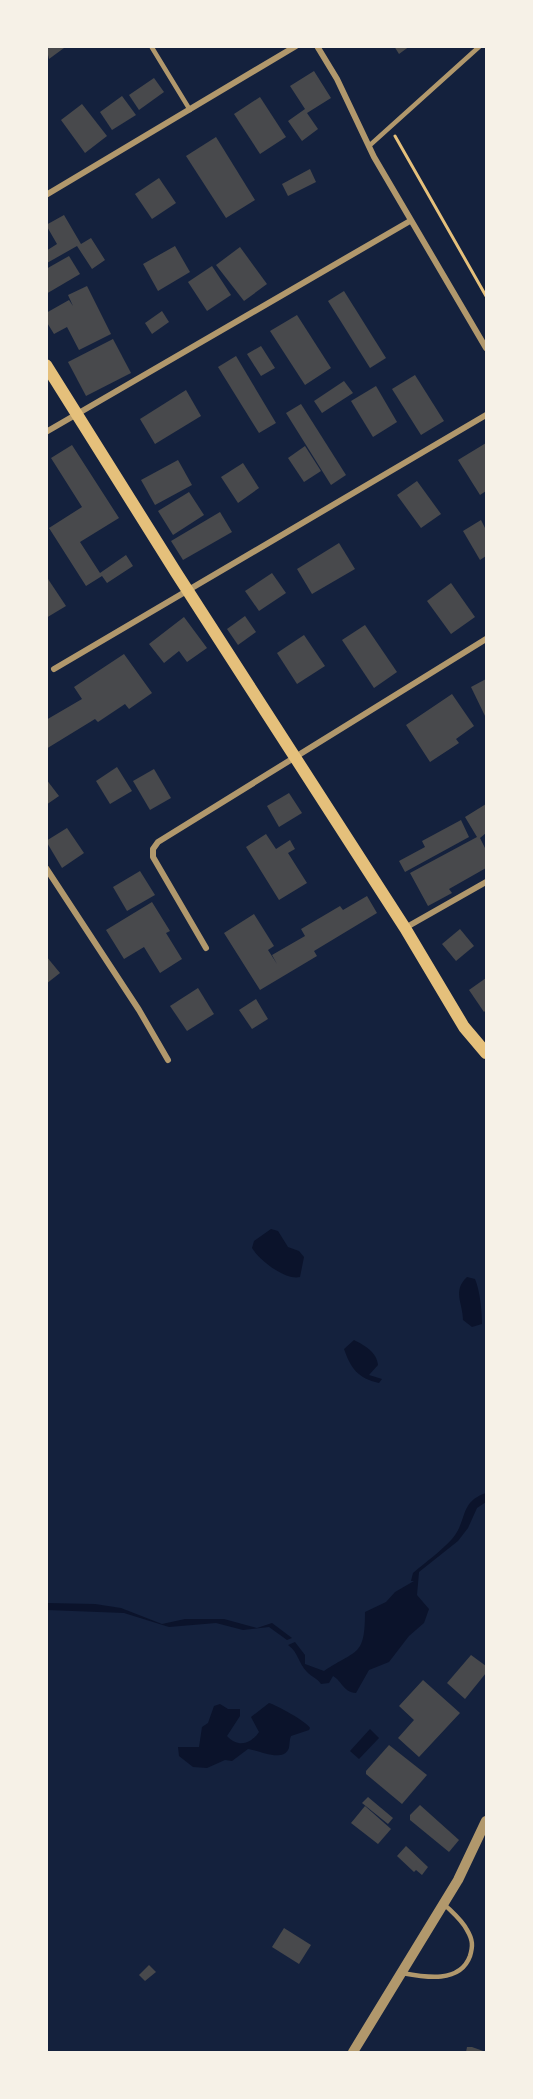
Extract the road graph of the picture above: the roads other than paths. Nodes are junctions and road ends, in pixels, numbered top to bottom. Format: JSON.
{"nodes":[{"id":1,"x":151,"y":46,"type":"edge"},
{"id":2,"x":296,"y":46,"type":"edge"},
{"id":3,"x":317,"y":46,"type":"edge"},
{"id":4,"x":480,"y":46,"type":"edge"},
{"id":5,"x":190,"y":110,"type":"junction"},
{"id":6,"x":369,"y":146,"type":"junction"},
{"id":7,"x":46,"y":195,"type":"edge"},
{"id":8,"x":410,"y":221,"type":"junction"},
{"id":9,"x":486,"y":348,"type":"edge"},
{"id":10,"x":46,"y":365,"type":"edge"},
{"id":11,"x":78,"y":413,"type":"junction"},
{"id":12,"x":486,"y":415,"type":"edge"},
{"id":13,"x":46,"y":432,"type":"edge"},
{"id":14,"x":186,"y":589,"type":"junction"},
{"id":15,"x":486,"y":639,"type":"edge"},
{"id":16,"x":54,"y":669,"type":"dead end"},
{"id":17,"x":295,"y":758,"type":"junction"},
{"id":18,"x":46,"y":868,"type":"edge"},
{"id":19,"x":486,"y":882,"type":"edge"},
{"id":20,"x":405,"y":928,"type":"junction"},
{"id":21,"x":206,"y":948,"type":"dead end"},
{"id":22,"x":486,"y":1053,"type":"edge"},
{"id":23,"x":168,"y":1060,"type":"dead end"},
{"id":24,"x":486,"y":1821,"type":"edge"},
{"id":25,"x":483,"y":1836,"type":"edge"},
{"id":26,"x":443,"y":1903,"type":"junction"},
{"id":27,"x":400,"y":1973,"type":"junction"},
{"id":28,"x":353,"y":2052,"type":"edge"}],
"edges":[{"from":1,"to":5,"type":"lane"},
{"from":2,"to":5,"type":"street"},
{"from":3,"to":6,"type":"street"},
{"from":4,"to":6,"type":"lane"},
{"from":5,"to":7,"type":"street"},
{"from":6,"to":8,"type":"street"},
{"from":8,"to":9,"type":"street"},
{"from":8,"to":11,"type":"street"},
{"from":10,"to":11,"type":"main road"},
{"from":11,"to":13,"type":"street"},
{"from":11,"to":14,"type":"main road"},
{"from":12,"to":14,"type":"street"},
{"from":14,"to":16,"type":"street"},
{"from":14,"to":17,"type":"main road"},
{"from":15,"to":17,"type":"street"},
{"from":17,"to":20,"type":"main road"},
{"from":17,"to":21,"type":"street"},
{"from":18,"to":23,"type":"street"},
{"from":19,"to":20,"type":"street"},
{"from":20,"to":22,"type":"main road"},
{"from":24,"to":25,"type":"street"},
{"from":25,"to":26,"type":"street"},
{"from":26,"to":27,"type":"street"},
{"from":26,"to":27,"type":"lane"},
{"from":27,"to":28,"type":"street"}]}
